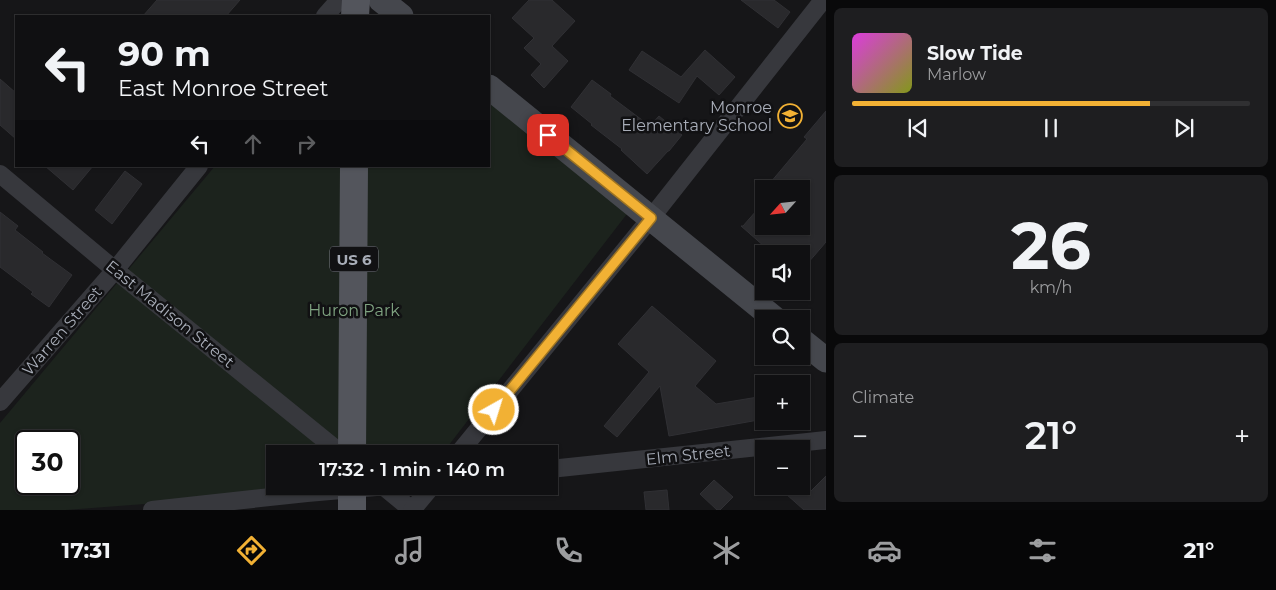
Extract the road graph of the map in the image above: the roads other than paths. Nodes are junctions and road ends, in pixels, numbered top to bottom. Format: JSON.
{"nodes":[{"id":1,"x":338,"y":0,"type":"edge"},
{"id":2,"x":356,"y":0,"type":"edge"},
{"id":3,"x":381,"y":0,"type":"edge"},
{"id":4,"x":823,"y":0,"type":"edge"},
{"id":5,"x":326,"y":15,"type":"edge"},
{"id":6,"x":356,"y":15,"type":"edge"},
{"id":7,"x":400,"y":15,"type":"edge"},
{"id":8,"x":490,"y":88,"type":"edge"},
{"id":9,"x":198,"y":167,"type":"edge"},
{"id":10,"x":354,"y":167,"type":"edge"},
{"id":11,"x":0,"y":174,"type":"edge"},
{"id":12,"x":651,"y":218,"type":"junction"},
{"id":13,"x":115,"y":270,"type":"junction"},
{"id":14,"x":764,"y":310,"type":"edge"},
{"id":15,"x":810,"y":347,"type":"edge"},
{"id":16,"x":826,"y":360,"type":"edge"},
{"id":17,"x":0,"y":402,"type":"edge"},
{"id":18,"x":826,"y":440,"type":"edge"},
{"id":19,"x":331,"y":445,"type":"edge"},
{"id":20,"x":352,"y":445,"type":"edge"},
{"id":21,"x":465,"y":445,"type":"edge"},
{"id":22,"x":558,"y":468,"type":"edge"},
{"id":23,"x":352,"y":495,"type":"edge"},
{"id":24,"x":394,"y":495,"type":"edge"},
{"id":25,"x":424,"y":495,"type":"edge"},
{"id":26,"x":152,"y":510,"type":"edge"},
{"id":27,"x":412,"y":510,"type":"edge"}],
"edges":[{"from":1,"to":5,"type":"street"},
{"from":2,"to":6,"type":"main road"},
{"from":3,"to":7,"type":"main road"},
{"from":4,"to":12,"type":"street"},
{"from":8,"to":12,"type":"main road"},
{"from":9,"to":13,"type":"street","name":"Warren Street"},
{"from":10,"to":20,"type":"main road","number":"US 6"},
{"from":11,"to":13,"type":"street","name":"East Madison Street"},
{"from":12,"to":14,"type":"main road"},
{"from":12,"to":21,"type":"street"},
{"from":13,"to":17,"type":"street","name":"Warren Street"},
{"from":13,"to":19,"type":"street","name":"East Madison Street"},
{"from":15,"to":16,"type":"main road"},
{"from":18,"to":22,"type":"street","name":"Elm Street"},
{"from":23,"to":26,"type":"street"},
{"from":24,"to":27,"type":"street"},
{"from":25,"to":27,"type":"street"}]}
